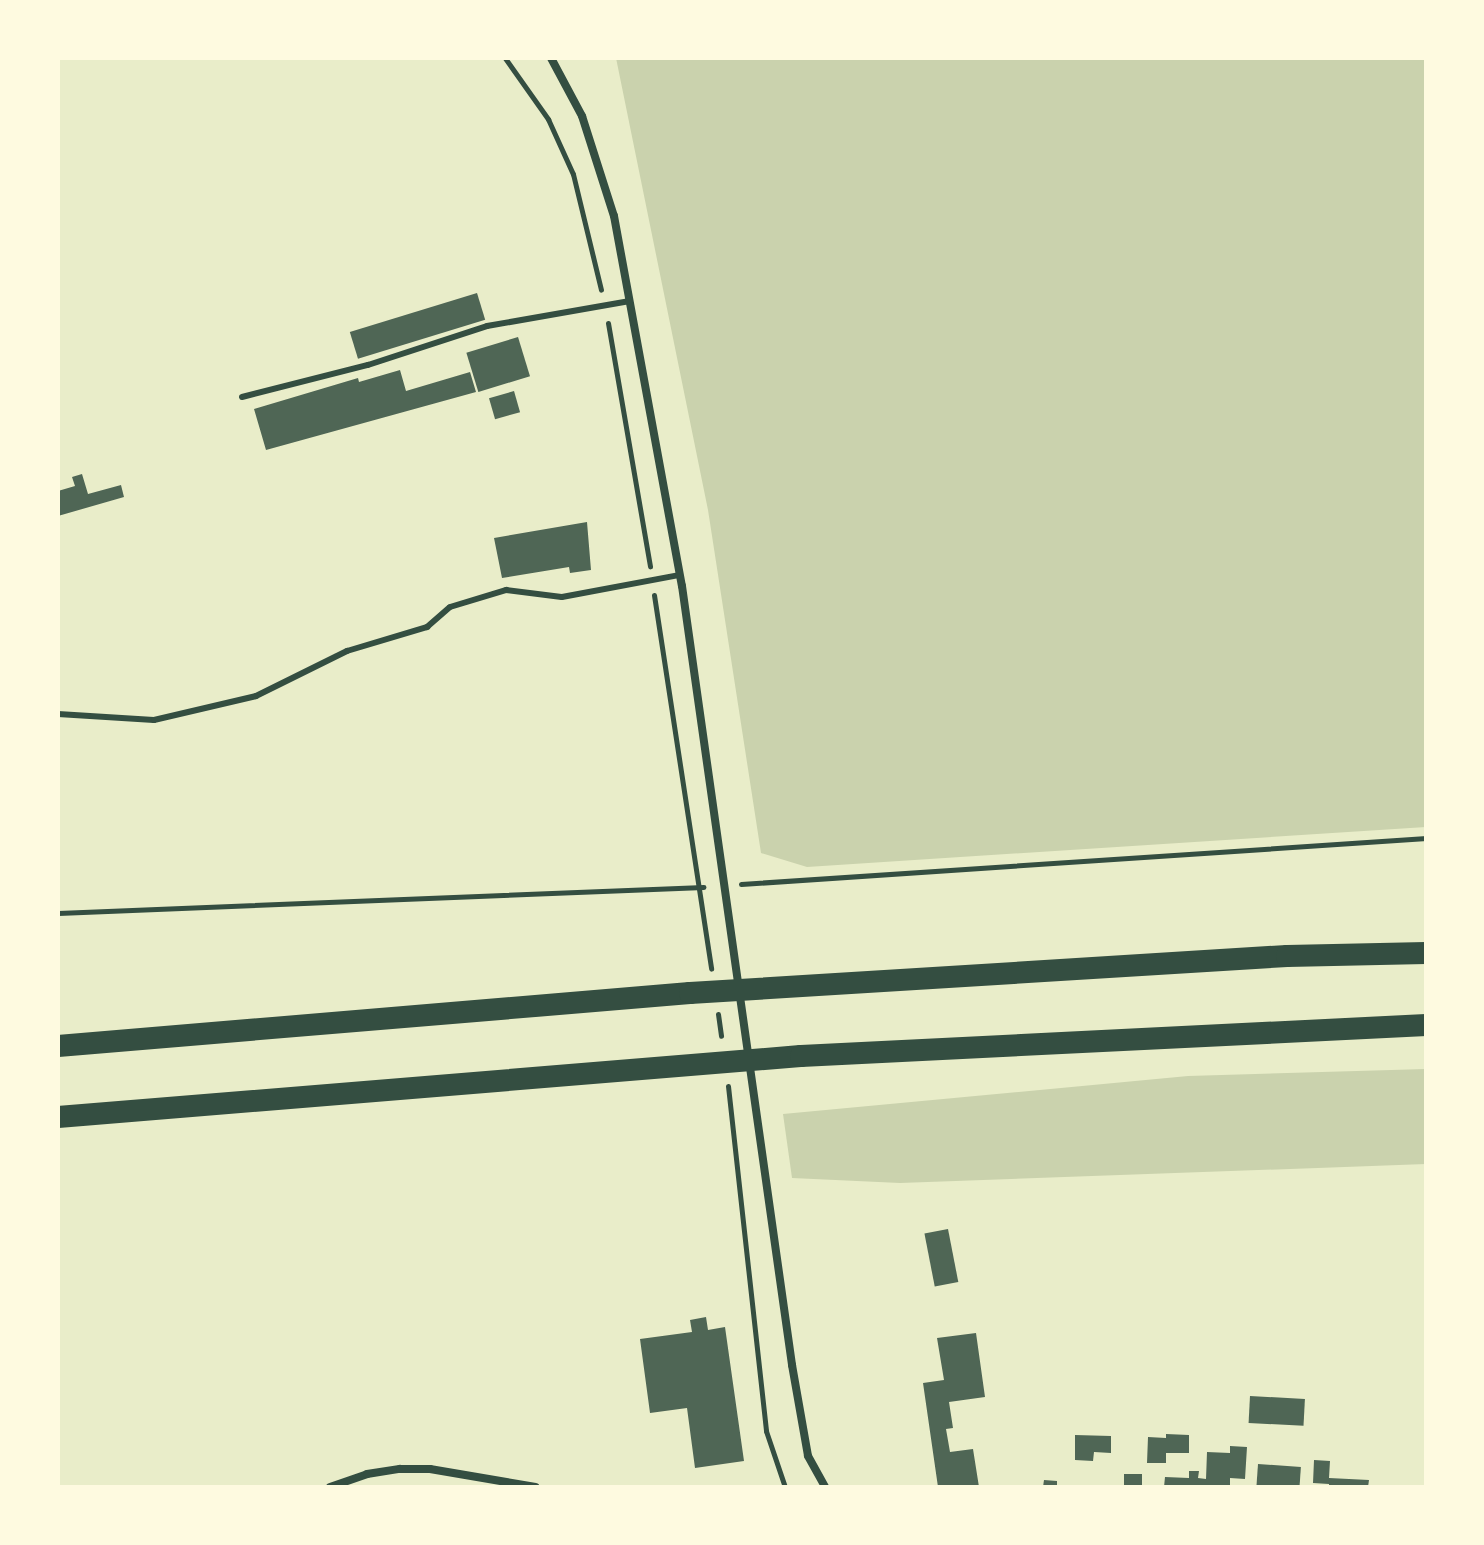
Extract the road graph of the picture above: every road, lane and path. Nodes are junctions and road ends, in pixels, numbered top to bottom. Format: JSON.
{"nodes":[{"id":1,"x":505,"y":58,"type":"edge"},
{"id":2,"x":551,"y":58,"type":"edge"},
{"id":3,"x":630,"y":301,"type":"junction"},
{"id":4,"x":604,"y":305,"type":"junction"},
{"id":5,"x":242,"y":397,"type":"dead end"},
{"id":6,"x":680,"y":575,"type":"junction"},
{"id":7,"x":652,"y":580,"type":"junction"},
{"id":8,"x":58,"y":714,"type":"edge"},
{"id":9,"x":1426,"y":953,"type":"edge"},
{"id":10,"x":713,"y":979,"type":"dead end"},
{"id":11,"x":717,"y":1010,"type":"dead end"},
{"id":12,"x":1426,"y":1025,"type":"edge"},
{"id":13,"x":721,"y":1041,"type":"dead end"},
{"id":14,"x":58,"y":1046,"type":"edge"},
{"id":15,"x":726,"y":1072,"type":"dead end"},
{"id":16,"x":58,"y":1117,"type":"edge"},
{"id":17,"x":330,"y":1487,"type":"edge"},
{"id":18,"x":535,"y":1487,"type":"edge"},
{"id":19,"x":785,"y":1487,"type":"edge"},
{"id":20,"x":825,"y":1487,"type":"edge"}],
"edges":[{"from":1,"to":4,"type":"path"},
{"from":2,"to":3,"type":"street"},
{"from":3,"to":4,"type":"lane"},
{"from":3,"to":6,"type":"street"},
{"from":4,"to":5,"type":"lane"},
{"from":4,"to":7,"type":"path"},
{"from":6,"to":7,"type":"lane"},
{"from":6,"to":20,"type":"street"},
{"from":7,"to":8,"type":"lane"},
{"from":7,"to":10,"type":"path"},
{"from":9,"to":14,"type":"highway"},
{"from":11,"to":13,"type":"path"},
{"from":12,"to":16,"type":"highway"},
{"from":15,"to":19,"type":"path"},
{"from":17,"to":18,"type":"street"}]}
